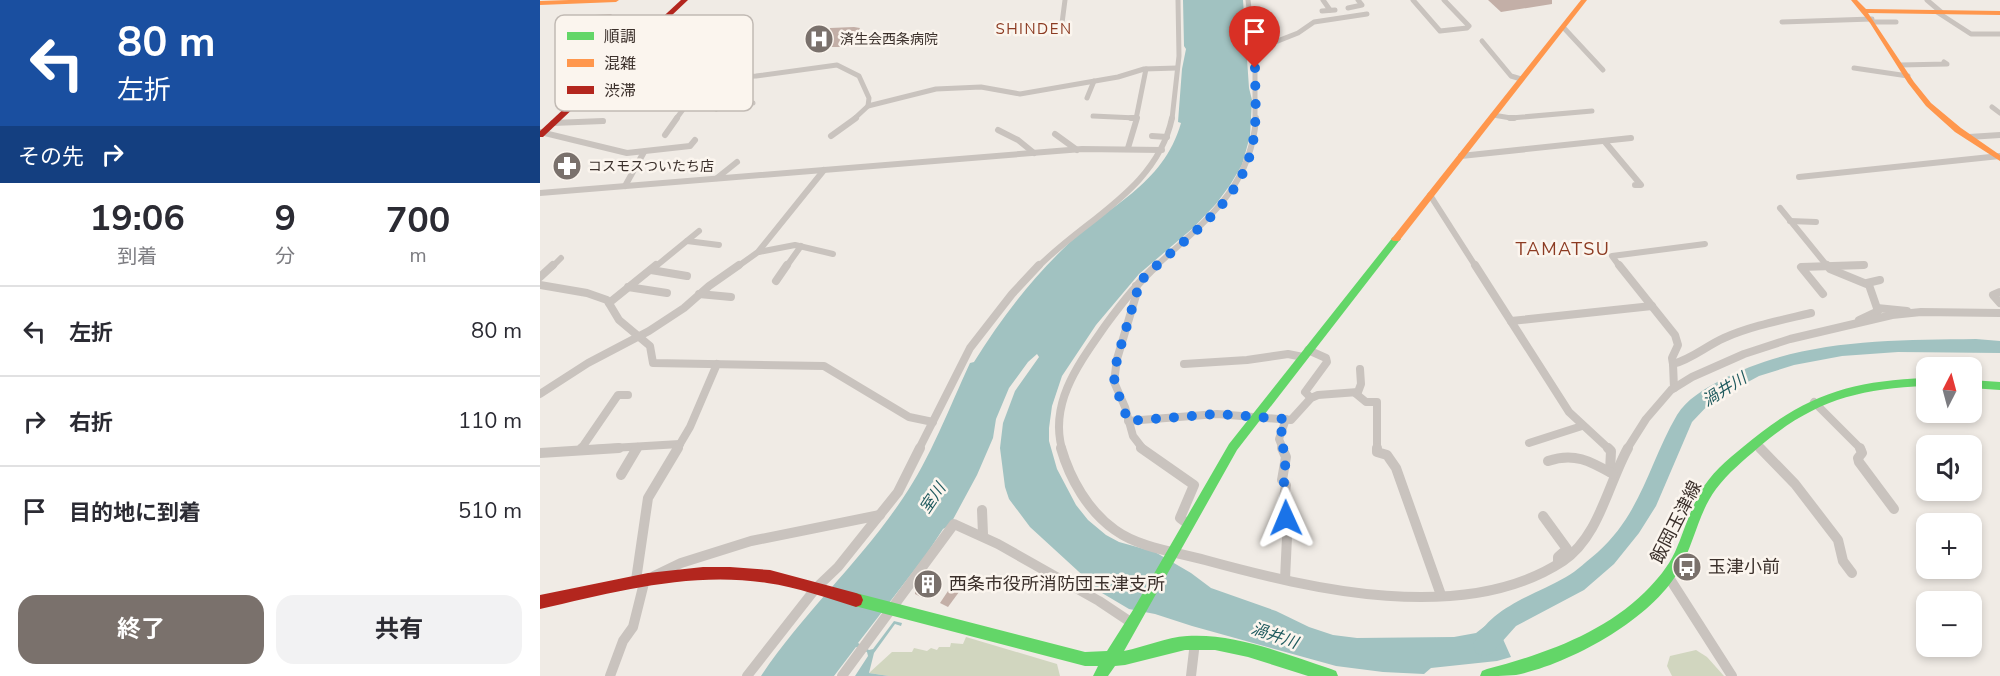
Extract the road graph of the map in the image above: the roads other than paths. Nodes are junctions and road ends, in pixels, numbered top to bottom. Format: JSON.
{"nodes":[{"id":1,"x":616,"y":0,"type":"edge"},
{"id":2,"x":685,"y":0,"type":"edge"},
{"id":3,"x":1065,"y":0,"type":"edge"},
{"id":4,"x":1178,"y":0,"type":"edge"},
{"id":5,"x":1248,"y":0,"type":"edge"},
{"id":6,"x":1323,"y":0,"type":"edge"},
{"id":7,"x":1358,"y":0,"type":"edge"},
{"id":8,"x":1413,"y":0,"type":"edge"},
{"id":9,"x":1444,"y":0,"type":"edge"},
{"id":10,"x":1584,"y":0,"type":"edge"},
{"id":11,"x":1854,"y":0,"type":"edge"},
{"id":12,"x":1927,"y":0,"type":"edge"},
{"id":13,"x":540,"y":3,"type":"edge"},
{"id":14,"x":1322,"y":11,"type":"dead end"},
{"id":15,"x":1939,"y":12,"type":"junction"},
{"id":16,"x":2000,"y":13,"type":"edge"},
{"id":17,"x":1358,"y":14,"type":"junction"},
{"id":18,"x":1367,"y":14,"type":"dead end"},
{"id":19,"x":669,"y":15,"type":"edge"},
{"id":20,"x":1870,"y":17,"type":"junction"},
{"id":21,"x":1782,"y":22,"type":"dead end"},
{"id":22,"x":1896,"y":22,"type":"dead end"},
{"id":23,"x":1563,"y":27,"type":"junction"},
{"id":24,"x":1061,"y":31,"type":"dead end"},
{"id":25,"x":2000,"y":34,"type":"edge"},
{"id":26,"x":1482,"y":41,"type":"dead end"},
{"id":27,"x":1255,"y":57,"type":"junction"},
{"id":28,"x":1944,"y":62,"type":"dead end"},
{"id":29,"x":1900,"y":64,"type":"junction"},
{"id":30,"x":1177,"y":68,"type":"junction"},
{"id":31,"x":1854,"y":68,"type":"dead end"},
{"id":32,"x":1146,"y":69,"type":"junction"},
{"id":33,"x":1603,"y":70,"type":"dead end"},
{"id":34,"x":753,"y":74,"type":"edge"},
{"id":35,"x":1908,"y":76,"type":"junction"},
{"id":36,"x":1521,"y":79,"type":"junction"},
{"id":37,"x":1094,"y":81,"type":"junction"},
{"id":38,"x":1087,"y":98,"type":"dead end"},
{"id":39,"x":868,"y":106,"type":"junction"},
{"id":40,"x":1992,"y":107,"type":"dead end"},
{"id":41,"x":566,"y":111,"type":"edge"},
{"id":42,"x":682,"y":111,"type":"edge"},
{"id":43,"x":1592,"y":111,"type":"dead end"},
{"id":44,"x":2000,"y":113,"type":"edge"},
{"id":45,"x":1493,"y":115,"type":"junction"},
{"id":46,"x":1093,"y":116,"type":"dead end"},
{"id":47,"x":1136,"y":118,"type":"junction"},
{"id":48,"x":603,"y":121,"type":"dead end"},
{"id":49,"x":553,"y":123,"type":"junction"},
{"id":50,"x":998,"y":130,"type":"dead end"},
{"id":51,"x":541,"y":133,"type":"edge"},
{"id":52,"x":1055,"y":134,"type":"dead end"},
{"id":53,"x":665,"y":135,"type":"dead end"},
{"id":54,"x":2000,"y":135,"type":"edge"},
{"id":55,"x":831,"y":136,"type":"dead end"},
{"id":56,"x":1152,"y":136,"type":"dead end"},
{"id":57,"x":1167,"y":137,"type":"junction"},
{"id":58,"x":1969,"y":137,"type":"junction"},
{"id":59,"x":1631,"y":138,"type":"dead end"},
{"id":60,"x":695,"y":140,"type":"dead end"},
{"id":61,"x":1605,"y":142,"type":"junction"},
{"id":62,"x":1128,"y":148,"type":"junction"},
{"id":63,"x":1077,"y":150,"type":"junction"},
{"id":64,"x":1162,"y":150,"type":"junction"},
{"id":65,"x":644,"y":152,"type":"junction"},
{"id":66,"x":1035,"y":153,"type":"junction"},
{"id":67,"x":1461,"y":156,"type":"junction"},
{"id":68,"x":1998,"y":157,"type":"edge"},
{"id":69,"x":736,"y":162,"type":"dead end"},
{"id":70,"x":824,"y":170,"type":"junction"},
{"id":71,"x":1799,"y":177,"type":"dead end"},
{"id":72,"x":717,"y":178,"type":"junction"},
{"id":73,"x":1635,"y":185,"type":"dead end"},
{"id":74,"x":626,"y":186,"type":"junction"},
{"id":75,"x":540,"y":193,"type":"edge"},
{"id":76,"x":1430,"y":195,"type":"junction"},
{"id":77,"x":1780,"y":208,"type":"dead end"},
{"id":78,"x":1790,"y":221,"type":"junction"},
{"id":79,"x":1816,"y":222,"type":"dead end"},
{"id":80,"x":699,"y":231,"type":"dead end"},
{"id":81,"x":687,"y":241,"type":"junction"},
{"id":82,"x":1705,"y":244,"type":"dead end"},
{"id":83,"x":719,"y":245,"type":"dead end"},
{"id":84,"x":801,"y":246,"type":"junction"},
{"id":85,"x":758,"y":252,"type":"junction"},
{"id":86,"x":833,"y":254,"type":"dead end"},
{"id":87,"x":561,"y":258,"type":"dead end"},
{"id":88,"x":1826,"y":265,"type":"junction"},
{"id":89,"x":1864,"y":265,"type":"dead end"},
{"id":90,"x":651,"y":270,"type":"junction"},
{"id":91,"x":687,"y":276,"type":"dead end"},
{"id":92,"x":540,"y":277,"type":"edge"},
{"id":93,"x":1880,"y":280,"type":"dead end"},
{"id":94,"x":776,"y":281,"type":"dead end"},
{"id":95,"x":1867,"y":283,"type":"junction"},
{"id":96,"x":540,"y":285,"type":"edge"},
{"id":97,"x":1136,"y":286,"type":"junction"},
{"id":98,"x":628,"y":287,"type":"junction"},
{"id":99,"x":2000,"y":292,"type":"edge"},
{"id":100,"x":668,"y":294,"type":"dead end"},
{"id":101,"x":699,"y":294,"type":"junction"},
{"id":102,"x":1824,"y":294,"type":"dead end"},
{"id":103,"x":731,"y":297,"type":"dead end"},
{"id":104,"x":609,"y":303,"type":"junction"},
{"id":105,"x":2000,"y":303,"type":"edge"},
{"id":106,"x":1652,"y":306,"type":"junction"},
{"id":107,"x":1877,"y":308,"type":"junction"},
{"id":108,"x":1912,"y":312,"type":"junction"},
{"id":109,"x":1811,"y":313,"type":"dead end"},
{"id":110,"x":2000,"y":314,"type":"edge"},
{"id":111,"x":1511,"y":321,"type":"junction"},
{"id":112,"x":1859,"y":322,"type":"junction"},
{"id":113,"x":637,"y":338,"type":"junction"},
{"id":114,"x":1305,"y":353,"type":"junction"},
{"id":115,"x":717,"y":364,"type":"junction"},
{"id":116,"x":1184,"y":364,"type":"dead end"},
{"id":117,"x":1673,"y":364,"type":"junction"},
{"id":118,"x":1360,"y":369,"type":"dead end"},
{"id":119,"x":1916,"y":382,"type":"edge"},
{"id":120,"x":1982,"y":385,"type":"edge"},
{"id":121,"x":2000,"y":386,"type":"edge"},
{"id":122,"x":1674,"y":388,"type":"junction"},
{"id":123,"x":1355,"y":393,"type":"junction"},
{"id":124,"x":540,"y":394,"type":"edge"},
{"id":125,"x":628,"y":395,"type":"dead end"},
{"id":126,"x":1311,"y":398,"type":"junction"},
{"id":127,"x":1815,"y":402,"type":"junction"},
{"id":128,"x":1256,"y":417,"type":"junction"},
{"id":129,"x":1286,"y":419,"type":"junction"},
{"id":130,"x":1128,"y":421,"type":"junction"},
{"id":131,"x":933,"y":422,"type":"junction"},
{"id":132,"x":1582,"y":426,"type":"junction"},
{"id":133,"x":1529,"y":443,"type":"dead end"},
{"id":134,"x":1755,"y":443,"type":"junction"},
{"id":135,"x":680,"y":444,"type":"junction"},
{"id":136,"x":638,"y":447,"type":"junction"},
{"id":137,"x":581,"y":450,"type":"junction"},
{"id":138,"x":540,"y":453,"type":"edge"},
{"id":139,"x":1548,"y":460,"type":"dead end"},
{"id":140,"x":1612,"y":473,"type":"junction"},
{"id":141,"x":621,"y":475,"type":"dead end"},
{"id":142,"x":1894,"y":509,"type":"dead end"},
{"id":143,"x":981,"y":510,"type":"dead end"},
{"id":144,"x":880,"y":515,"type":"junction"},
{"id":145,"x":1543,"y":516,"type":"dead end"},
{"id":146,"x":1188,"y":524,"type":"junction"},
{"id":147,"x":983,"y":534,"type":"junction"},
{"id":148,"x":1172,"y":553,"type":"junction"},
{"id":149,"x":1558,"y":563,"type":"junction"},
{"id":150,"x":1852,"y":573,"type":"dead end"},
{"id":151,"x":1668,"y":576,"type":"junction"},
{"id":152,"x":645,"y":578,"type":"junction"},
{"id":153,"x":1285,"y":579,"type":"junction"},
{"id":154,"x":820,"y":590,"type":"junction"},
{"id":155,"x":1441,"y":596,"type":"junction"},
{"id":156,"x":540,"y":602,"type":"edge"},
{"id":157,"x":892,"y":608,"type":"junction"},
{"id":158,"x":1135,"y":619,"type":"junction"},
{"id":159,"x":1195,"y":642,"type":"junction"},
{"id":160,"x":1108,"y":661,"type":"junction"},
{"id":161,"x":1501,"y":675,"type":"edge"},
{"id":162,"x":610,"y":676,"type":"edge"},
{"id":163,"x":747,"y":676,"type":"edge"},
{"id":164,"x":842,"y":676,"type":"edge"},
{"id":165,"x":1100,"y":676,"type":"edge"},
{"id":166,"x":1191,"y":676,"type":"edge"},
{"id":167,"x":1331,"y":676,"type":"edge"},
{"id":168,"x":1487,"y":676,"type":"edge"},
{"id":169,"x":1732,"y":676,"type":"edge"}],
"edges":[{"from":1,"to":13,"type":"street"},
{"from":2,"to":19,"type":"street"},
{"from":3,"to":24,"type":"street"},
{"from":4,"to":30,"type":"street"},
{"from":5,"to":27,"type":"street"},
{"from":6,"to":14,"type":"street"},
{"from":7,"to":17,"type":"street"},
{"from":8,"to":9,"type":"street"},
{"from":10,"to":23,"type":"street"},
{"from":11,"to":20,"type":"street"},
{"from":12,"to":15,"type":"street"},
{"from":15,"to":16,"type":"street"},
{"from":15,"to":20,"type":"street"},
{"from":15,"to":25,"type":"street"},
{"from":17,"to":18,"type":"street"},
{"from":17,"to":27,"type":"street"},
{"from":20,"to":21,"type":"street"},
{"from":20,"to":22,"type":"street"},
{"from":20,"to":29,"type":"street"},
{"from":23,"to":33,"type":"street"},
{"from":23,"to":36,"type":"street"},
{"from":26,"to":36,"type":"street"},
{"from":27,"to":97,"type":"street"},
{"from":28,"to":29,"type":"street"},
{"from":29,"to":35,"type":"street"},
{"from":30,"to":32,"type":"street"},
{"from":30,"to":57,"type":"street"},
{"from":31,"to":35,"type":"street"},
{"from":32,"to":37,"type":"street"},
{"from":32,"to":47,"type":"street"},
{"from":34,"to":39,"type":"street"},
{"from":35,"to":58,"type":"street"},
{"from":36,"to":45,"type":"street"},
{"from":37,"to":38,"type":"street"},
{"from":37,"to":39,"type":"street"},
{"from":39,"to":55,"type":"street"},
{"from":40,"to":44,"type":"street"},
{"from":41,"to":49,"type":"street"},
{"from":42,"to":53,"type":"street"},
{"from":43,"to":45,"type":"street"},
{"from":45,"to":67,"type":"street"},
{"from":46,"to":47,"type":"street"},
{"from":47,"to":62,"type":"street"},
{"from":48,"to":49,"type":"street"},
{"from":49,"to":51,"type":"street"},
{"from":50,"to":66,"type":"street"},
{"from":51,"to":65,"type":"street"},
{"from":52,"to":63,"type":"street"},
{"from":54,"to":58,"type":"street"},
{"from":56,"to":57,"type":"street"},
{"from":57,"to":64,"type":"street"},
{"from":58,"to":68,"type":"street"},
{"from":59,"to":61,"type":"street"},
{"from":60,"to":65,"type":"street"},
{"from":61,"to":67,"type":"street"},
{"from":61,"to":73,"type":"street"},
{"from":62,"to":63,"type":"street"},
{"from":62,"to":64,"type":"street"},
{"from":63,"to":66,"type":"street"},
{"from":64,"to":131,"type":"street"},
{"from":65,"to":74,"type":"street"},
{"from":66,"to":70,"type":"street"},
{"from":67,"to":76,"type":"street"},
{"from":68,"to":71,"type":"street"},
{"from":69,"to":72,"type":"street"},
{"from":70,"to":72,"type":"street"},
{"from":70,"to":85,"type":"street"},
{"from":72,"to":74,"type":"street"},
{"from":74,"to":75,"type":"street"},
{"from":76,"to":111,"type":"street"},
{"from":76,"to":114,"type":"street"},
{"from":77,"to":78,"type":"street"},
{"from":78,"to":79,"type":"street"},
{"from":78,"to":88,"type":"street"},
{"from":80,"to":81,"type":"street"},
{"from":81,"to":83,"type":"street"},
{"from":81,"to":90,"type":"street"},
{"from":82,"to":106,"type":"street"},
{"from":84,"to":85,"type":"street"},
{"from":84,"to":86,"type":"street"},
{"from":84,"to":94,"type":"street"},
{"from":85,"to":101,"type":"street"},
{"from":87,"to":92,"type":"street"},
{"from":88,"to":89,"type":"street"},
{"from":88,"to":95,"type":"street"},
{"from":88,"to":102,"type":"street"},
{"from":90,"to":91,"type":"street"},
{"from":90,"to":98,"type":"street"},
{"from":93,"to":95,"type":"street"},
{"from":95,"to":107,"type":"street"},
{"from":96,"to":104,"type":"street"},
{"from":97,"to":130,"type":"street"},
{"from":97,"to":148,"type":"street"},
{"from":98,"to":100,"type":"street"},
{"from":98,"to":104,"type":"street"},
{"from":99,"to":105,"type":"street"},
{"from":101,"to":103,"type":"street"},
{"from":101,"to":113,"type":"street"},
{"from":104,"to":113,"type":"street"},
{"from":106,"to":111,"type":"street"},
{"from":106,"to":117,"type":"street"},
{"from":107,"to":108,"type":"street"},
{"from":107,"to":112,"type":"street"},
{"from":108,"to":110,"type":"street"},
{"from":108,"to":112,"type":"street"},
{"from":109,"to":117,"type":"street"},
{"from":111,"to":132,"type":"street"},
{"from":112,"to":122,"type":"street"},
{"from":113,"to":115,"type":"street"},
{"from":113,"to":124,"type":"street"},
{"from":114,"to":116,"type":"street"},
{"from":114,"to":126,"type":"street"},
{"from":114,"to":128,"type":"street"},
{"from":115,"to":131,"type":"street"},
{"from":115,"to":135,"type":"street"},
{"from":117,"to":122,"type":"street"},
{"from":118,"to":123,"type":"street"},
{"from":119,"to":127,"type":"street","name":"飯岡玉津線"},
{"from":120,"to":121,"type":"street"},
{"from":122,"to":140,"type":"street"},
{"from":123,"to":126,"type":"street"},
{"from":123,"to":155,"type":"street"},
{"from":125,"to":137,"type":"street"},
{"from":126,"to":129,"type":"street"},
{"from":127,"to":134,"type":"street","name":"飯岡玉津線"},
{"from":127,"to":142,"type":"street"},
{"from":128,"to":129,"type":"street"},
{"from":128,"to":130,"type":"street"},
{"from":128,"to":146,"type":"street"},
{"from":129,"to":153,"type":"street"},
{"from":130,"to":146,"type":"street"},
{"from":131,"to":144,"type":"street"},
{"from":132,"to":133,"type":"street"},
{"from":132,"to":140,"type":"street"},
{"from":134,"to":150,"type":"street"},
{"from":134,"to":151,"type":"street","name":"飯岡玉津線"},
{"from":135,"to":136,"type":"street"},
{"from":135,"to":152,"type":"street"},
{"from":136,"to":137,"type":"street"},
{"from":136,"to":141,"type":"street"},
{"from":137,"to":138,"type":"street"},
{"from":139,"to":140,"type":"street"},
{"from":140,"to":149,"type":"street"},
{"from":143,"to":147,"type":"street"},
{"from":144,"to":152,"type":"street"},
{"from":144,"to":154,"type":"street"},
{"from":145,"to":149,"type":"street"},
{"from":146,"to":148,"type":"street"},
{"from":147,"to":157,"type":"street"},
{"from":147,"to":158,"type":"street"},
{"from":148,"to":153,"type":"street"},
{"from":148,"to":158,"type":"street"},
{"from":149,"to":155,"type":"street"},
{"from":151,"to":161,"type":"street","name":"飯岡玉津線"},
{"from":151,"to":169,"type":"street"},
{"from":152,"to":154,"type":"street"},
{"from":152,"to":156,"type":"street"},
{"from":152,"to":162,"type":"street"},
{"from":153,"to":155,"type":"street"},
{"from":154,"to":157,"type":"street"},
{"from":154,"to":163,"type":"street"},
{"from":157,"to":160,"type":"street"},
{"from":157,"to":164,"type":"street"},
{"from":158,"to":160,"type":"street"},
{"from":159,"to":160,"type":"street"},
{"from":159,"to":166,"type":"street"},
{"from":159,"to":167,"type":"street"},
{"from":160,"to":165,"type":"street"},
{"from":161,"to":168,"type":"street","name":"飯岡玉津線"}]}
